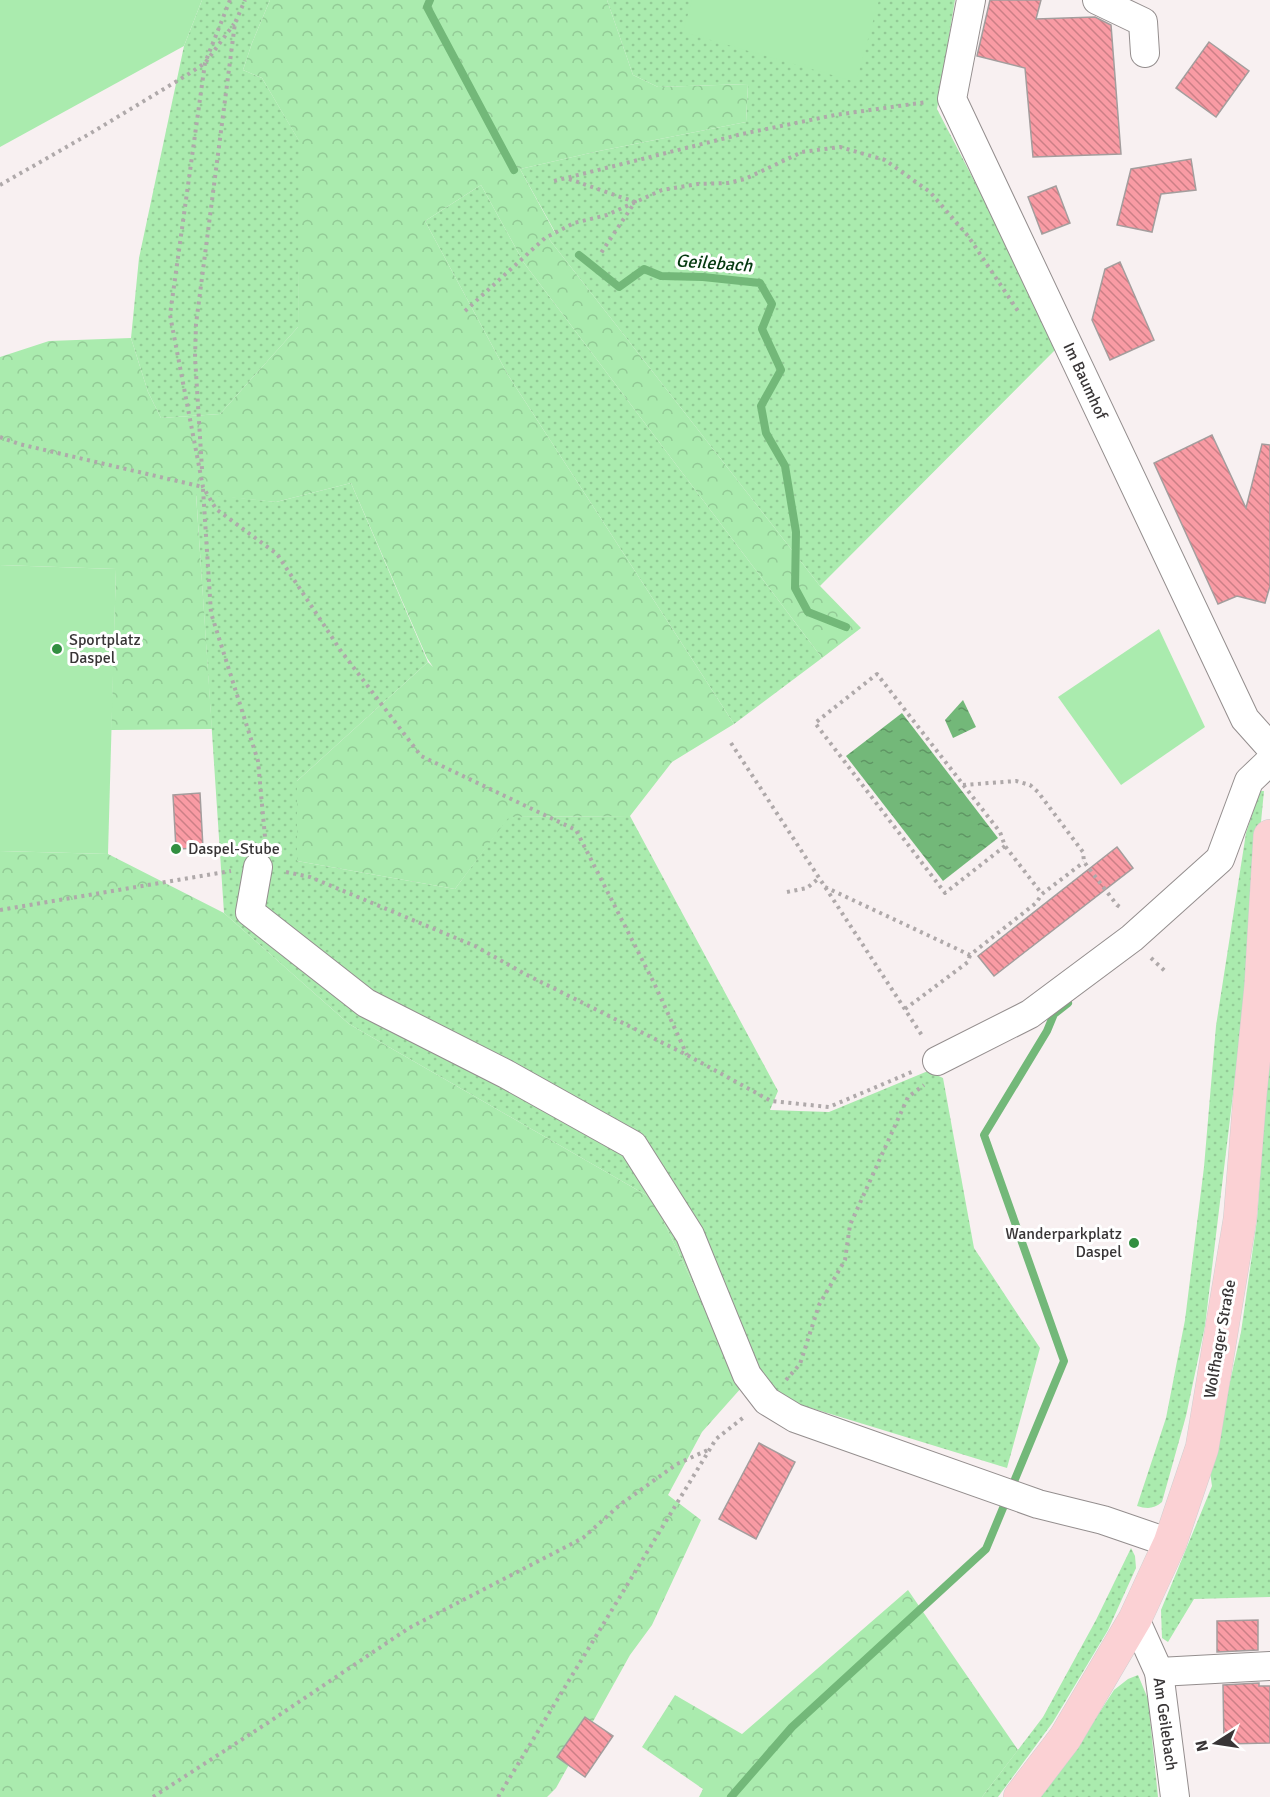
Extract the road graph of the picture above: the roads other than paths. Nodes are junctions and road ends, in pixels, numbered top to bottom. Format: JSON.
{"nodes":[{"id":1,"x":971,"y":0,"type":"edge"},
{"id":2,"x":1097,"y":0,"type":"edge"},
{"id":3,"x":1145,"y":53,"type":"dead end"},
{"id":4,"x":1270,"y":747,"type":"edge"},
{"id":5,"x":1270,"y":761,"type":"edge"},
{"id":6,"x":1270,"y":836,"type":"edge"},
{"id":7,"x":258,"y":867,"type":"road end"},
{"id":8,"x":1266,"y":989,"type":"edge"},
{"id":9,"x":937,"y":1061,"type":"road end"},
{"id":10,"x":1170,"y":1543,"type":"junction"},
{"id":11,"x":1135,"y":1619,"type":"junction"},
{"id":12,"x":1270,"y":1666,"type":"edge"},
{"id":13,"x":1159,"y":1672,"type":"junction"},
{"id":14,"x":1020,"y":1797,"type":"edge"},
{"id":15,"x":1175,"y":1797,"type":"edge"}],
"edges":[{"from":1,"to":4,"type":"street","name":"Im Baumhof"},
{"from":2,"to":3,"type":"street"},
{"from":5,"to":9,"type":"street"},
{"from":6,"to":8,"type":"main road","name":"Wolfhager Straße"},
{"from":7,"to":10,"type":"street"},
{"from":8,"to":10,"type":"main road","name":"Wolfhager Straße"},
{"from":10,"to":11,"type":"main road","name":"Wolfhager Straße"},
{"from":11,"to":13,"type":"street","name":"Am Geilebach"},
{"from":11,"to":14,"type":"main road","name":"Wolfhager Straße"},
{"from":12,"to":13,"type":"street"},
{"from":13,"to":15,"type":"street","name":"Am Geilebach"}]}
